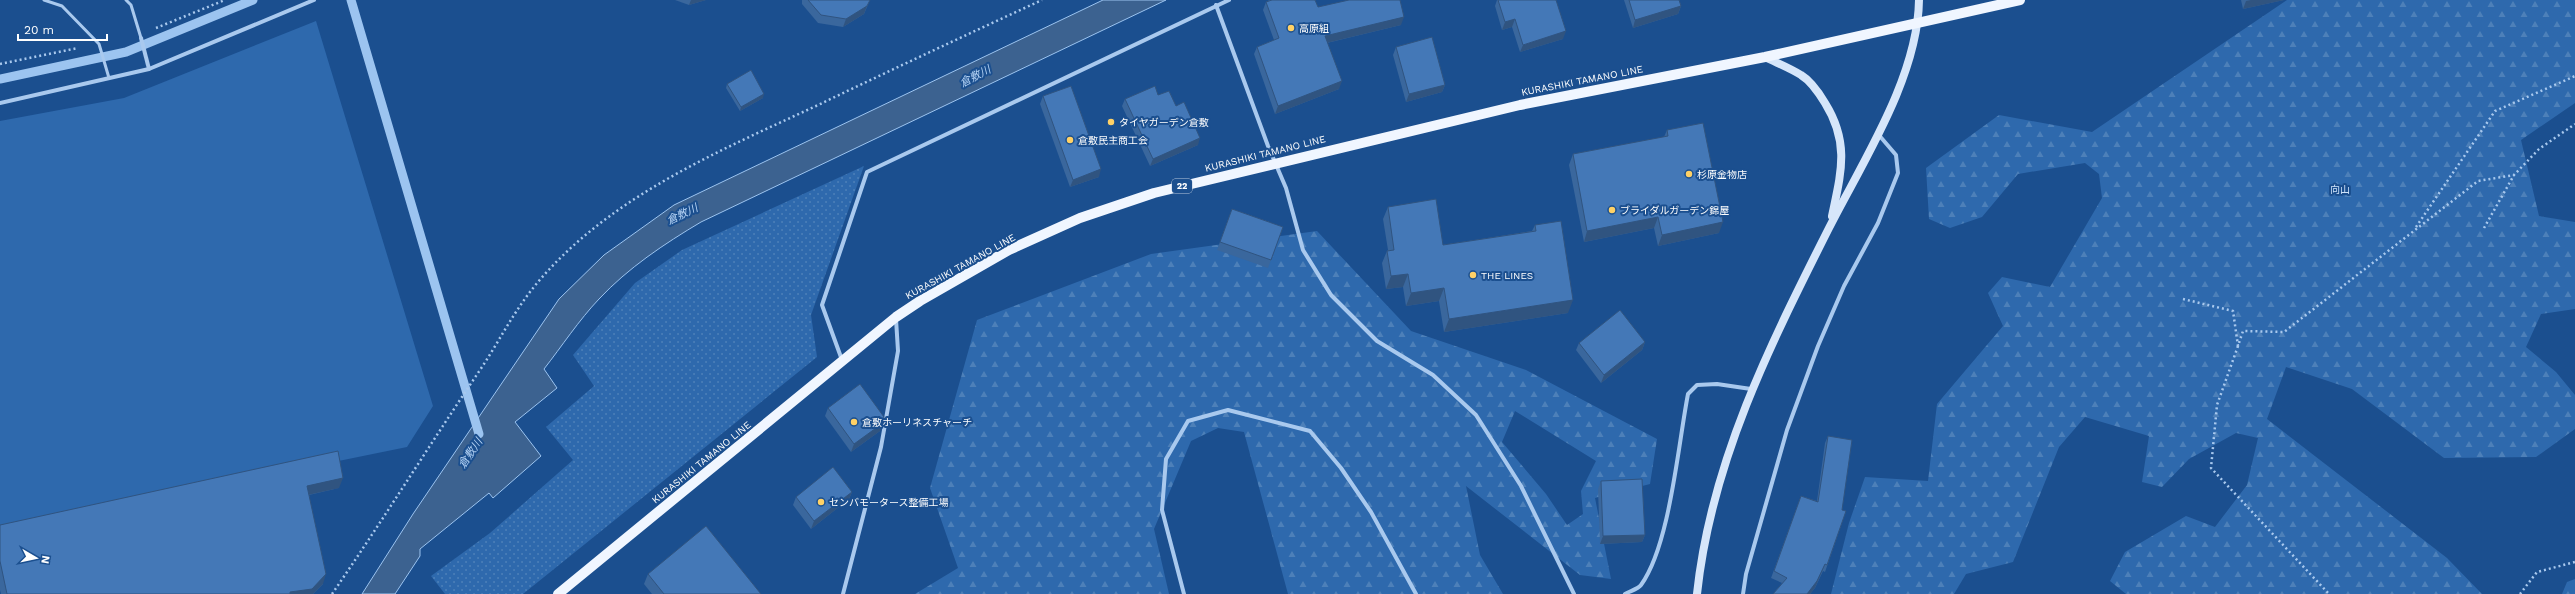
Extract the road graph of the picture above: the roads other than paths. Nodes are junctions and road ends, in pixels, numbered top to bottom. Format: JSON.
{"nodes":[{"id":1,"x":44,"y":0,"type":"edge"},
{"id":2,"x":126,"y":0,"type":"edge"},
{"id":3,"x":314,"y":0,"type":"edge"},
{"id":4,"x":1229,"y":0,"type":"edge"},
{"id":5,"x":1919,"y":0,"type":"edge"},
{"id":6,"x":2020,"y":0,"type":"edge"},
{"id":7,"x":1216,"y":6,"type":"junction"},
{"id":8,"x":1917,"y":23,"type":"junction"},
{"id":9,"x":141,"y":38,"type":"joint"},
{"id":10,"x":1765,"y":57,"type":"junction"},
{"id":11,"x":149,"y":69,"type":"junction"},
{"id":12,"x":109,"y":78,"type":"junction"},
{"id":13,"x":0,"y":103,"type":"edge"},
{"id":14,"x":1878,"y":134,"type":"junction"},
{"id":15,"x":1274,"y":162,"type":"junction"},
{"id":16,"x":1830,"y":226,"type":"junction"},
{"id":17,"x":896,"y":317,"type":"junction"},
{"id":18,"x":842,"y":362,"type":"junction"},
{"id":19,"x":1751,"y":389,"type":"junction"},
{"id":20,"x":558,"y":594,"type":"edge"},
{"id":21,"x":843,"y":594,"type":"edge"},
{"id":22,"x":1184,"y":594,"type":"edge"},
{"id":23,"x":1416,"y":594,"type":"edge"},
{"id":24,"x":1574,"y":594,"type":"edge"},
{"id":25,"x":1625,"y":594,"type":"edge"},
{"id":26,"x":1697,"y":594,"type":"edge"},
{"id":27,"x":1743,"y":594,"type":"edge"}],
"edges":[{"from":1,"to":12,"type":"lane"},
{"from":2,"to":9,"type":"lane"},
{"from":3,"to":11,"type":"street"},
{"from":4,"to":7,"type":"street"},
{"from":5,"to":8,"type":"street"},
{"from":6,"to":8,"type":"main road","name":"KURASHIKI TAMANO LINE","number":"22"},
{"from":7,"to":15,"type":"street"},
{"from":7,"to":18,"type":"street"},
{"from":8,"to":10,"type":"main road","name":"KURASHIKI TAMANO LINE","number":"22"},
{"from":8,"to":14,"type":"street"},
{"from":9,"to":11,"type":"street"},
{"from":10,"to":15,"type":"main road","name":"KURASHIKI TAMANO LINE","number":"22"},
{"from":10,"to":16,"type":"street"},
{"from":11,"to":12,"type":"street"},
{"from":12,"to":13,"type":"street"},
{"from":14,"to":16,"type":"street"},
{"from":14,"to":27,"type":"street"},
{"from":15,"to":17,"type":"main road","name":"KURASHIKI TAMANO LINE","number":"22"},
{"from":15,"to":24,"type":"street"},
{"from":16,"to":19,"type":"street"},
{"from":17,"to":18,"type":"main road","name":"KURASHIKI TAMANO LINE","number":"22"},
{"from":17,"to":21,"type":"street"},
{"from":18,"to":20,"type":"main road","name":"KURASHIKI TAMANO LINE","number":"22"},
{"from":19,"to":25,"type":"street"},
{"from":19,"to":26,"type":"street"},
{"from":22,"to":23,"type":"street"}]}
